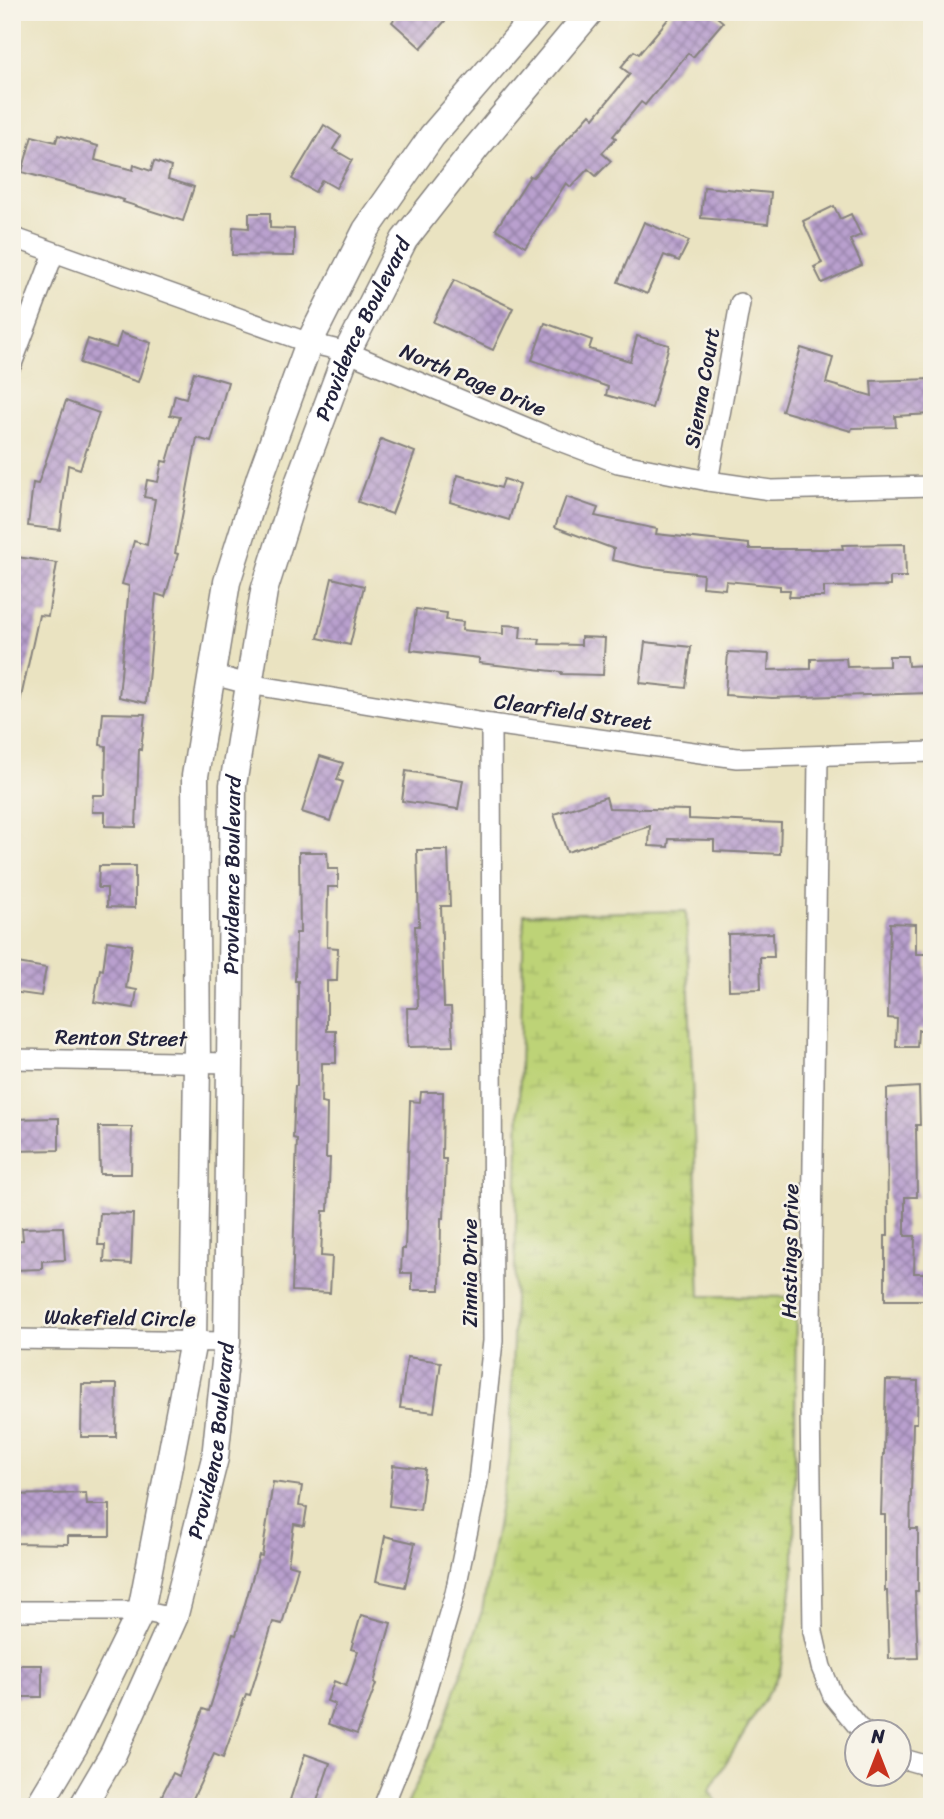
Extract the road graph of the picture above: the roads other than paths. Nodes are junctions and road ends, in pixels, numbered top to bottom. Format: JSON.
{"nodes":[{"id":1,"x":539,"y":12,"type":"edge"},
{"id":2,"x":590,"y":12,"type":"edge"},
{"id":3,"x":12,"y":237,"type":"edge"},
{"id":4,"x":54,"y":253,"type":"junction"},
{"id":5,"x":740,"y":303,"type":"dead end"},
{"id":6,"x":309,"y":343,"type":"junction"},
{"id":7,"x":347,"y":352,"type":"junction"},
{"id":8,"x":12,"y":364,"type":"edge"},
{"id":9,"x":708,"y":481,"type":"junction"},
{"id":10,"x":932,"y":486,"type":"edge"},
{"id":11,"x":210,"y":674,"type":"junction"},
{"id":12,"x":248,"y":684,"type":"junction"},
{"id":13,"x":491,"y":724,"type":"junction"},
{"id":14,"x":932,"y":752,"type":"edge"},
{"id":15,"x":818,"y":756,"type":"junction"},
{"id":16,"x":12,"y":1059,"type":"edge"},
{"id":17,"x":197,"y":1062,"type":"junction"},
{"id":18,"x":230,"y":1063,"type":"junction"},
{"id":19,"x":12,"y":1339,"type":"edge"},
{"id":20,"x":193,"y":1341,"type":"junction"},
{"id":21,"x":227,"y":1342,"type":"junction"},
{"id":22,"x":12,"y":1611,"type":"edge"},
{"id":23,"x":141,"y":1611,"type":"junction"},
{"id":24,"x":174,"y":1618,"type":"junction"},
{"id":25,"x":850,"y":1717,"type":"edge"},
{"id":26,"x":912,"y":1761,"type":"edge"},
{"id":27,"x":932,"y":1767,"type":"edge"},
{"id":28,"x":38,"y":1807,"type":"edge"},
{"id":29,"x":82,"y":1807,"type":"edge"},
{"id":30,"x":383,"y":1807,"type":"edge"}],
"edges":[{"from":1,"to":6,"type":"main road","name":"Providence Boulevard"},
{"from":2,"to":7,"type":"main road","name":"Providence Boulevard"},
{"from":3,"to":4,"type":"street","name":"North Page Drive"},
{"from":4,"to":6,"type":"street","name":"North Page Drive"},
{"from":4,"to":8,"type":"street"},
{"from":5,"to":9,"type":"street","name":"Sienna Court"},
{"from":6,"to":7,"type":"street","name":"North Page Drive"},
{"from":6,"to":11,"type":"main road","name":"Providence Boulevard"},
{"from":7,"to":9,"type":"street","name":"North Page Drive"},
{"from":7,"to":12,"type":"main road","name":"Providence Boulevard"},
{"from":9,"to":10,"type":"street","name":"North Page Drive"},
{"from":11,"to":12,"type":"street","name":"Clearfield Street"},
{"from":11,"to":17,"type":"main road","name":"Providence Boulevard"},
{"from":12,"to":13,"type":"street","name":"Clearfield Street"},
{"from":12,"to":18,"type":"main road","name":"Providence Boulevard"},
{"from":13,"to":15,"type":"street","name":"Clearfield Street"},
{"from":13,"to":30,"type":"street","name":"Zinnia Drive"},
{"from":14,"to":15,"type":"street","name":"Clearfield Street"},
{"from":15,"to":25,"type":"street","name":"Hastings Drive"},
{"from":16,"to":17,"type":"street","name":"Renton Street"},
{"from":17,"to":18,"type":"street","name":"Renton Street"},
{"from":17,"to":20,"type":"main road","name":"Providence Boulevard"},
{"from":18,"to":21,"type":"main road","name":"Providence Boulevard"},
{"from":19,"to":20,"type":"street","name":"Wakefield Circle"},
{"from":20,"to":21,"type":"street","name":"Wakefield Circle"},
{"from":20,"to":23,"type":"main road","name":"Providence Boulevard"},
{"from":21,"to":24,"type":"main road","name":"Providence Boulevard"},
{"from":22,"to":23,"type":"street"},
{"from":23,"to":24,"type":"street"},
{"from":23,"to":28,"type":"main road","name":"Providence Boulevard"},
{"from":24,"to":29,"type":"main road","name":"Providence Boulevard"},
{"from":26,"to":27,"type":"street"}]}
